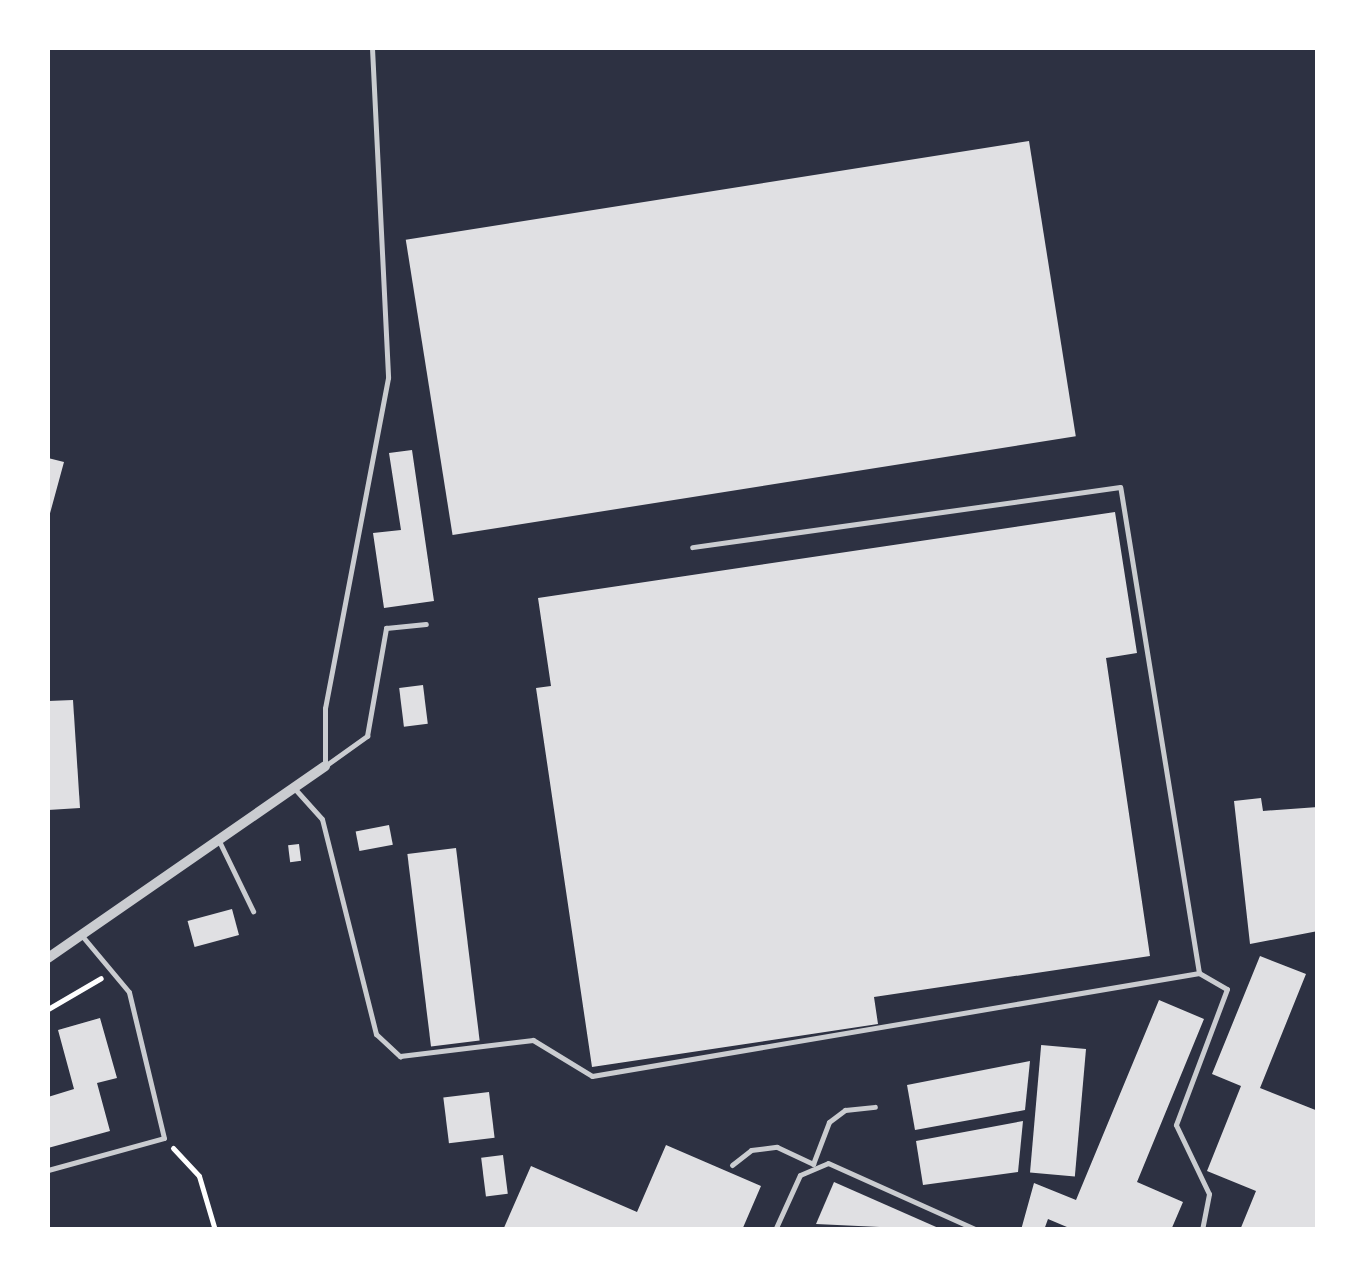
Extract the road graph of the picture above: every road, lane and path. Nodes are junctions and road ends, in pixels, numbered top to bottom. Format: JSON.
{"nodes":[{"id":1,"x":372,"y":48,"type":"edge"},
{"id":2,"x":692,"y":547,"type":"dead end"},
{"id":3,"x":426,"y":624,"type":"dead end"},
{"id":4,"x":325,"y":766,"type":"junction"},
{"id":5,"x":294,"y":789,"type":"junction"},
{"id":6,"x":220,"y":843,"type":"junction"},
{"id":7,"x":254,"y":911,"type":"dead end"},
{"id":8,"x":81,"y":934,"type":"junction"},
{"id":9,"x":48,"y":958,"type":"edge"},
{"id":10,"x":116,"y":969,"type":"junction"},
{"id":11,"x":1200,"y":972,"type":"junction"},
{"id":12,"x":48,"y":1009,"type":"edge"},
{"id":13,"x":876,"y":1107,"type":"dead end"},
{"id":14,"x":164,"y":1138,"type":"junction"},
{"id":15,"x":813,"y":1164,"type":"junction"},
{"id":16,"x":732,"y":1165,"type":"dead end"},
{"id":17,"x":48,"y":1170,"type":"edge"},
{"id":18,"x":215,"y":1230,"type":"edge"},
{"id":19,"x":775,"y":1230,"type":"edge"},
{"id":20,"x":978,"y":1230,"type":"edge"},
{"id":21,"x":1202,"y":1230,"type":"edge"}],
"edges":[{"from":1,"to":4,"type":"lane"},
{"from":2,"to":11,"type":"lane"},
{"from":3,"to":4,"type":"lane"},
{"from":4,"to":5,"type":"street"},
{"from":5,"to":6,"type":"street"},
{"from":5,"to":11,"type":"lane"},
{"from":6,"to":7,"type":"lane"},
{"from":6,"to":8,"type":"street"},
{"from":8,"to":9,"type":"street"},
{"from":8,"to":10,"type":"lane"},
{"from":10,"to":12,"type":"path"},
{"from":10,"to":14,"type":"lane"},
{"from":11,"to":21,"type":"lane"},
{"from":13,"to":15,"type":"lane"},
{"from":14,"to":17,"type":"lane"},
{"from":14,"to":18,"type":"path"},
{"from":15,"to":16,"type":"lane"},
{"from":15,"to":19,"type":"lane"},
{"from":15,"to":20,"type":"lane"}]}
